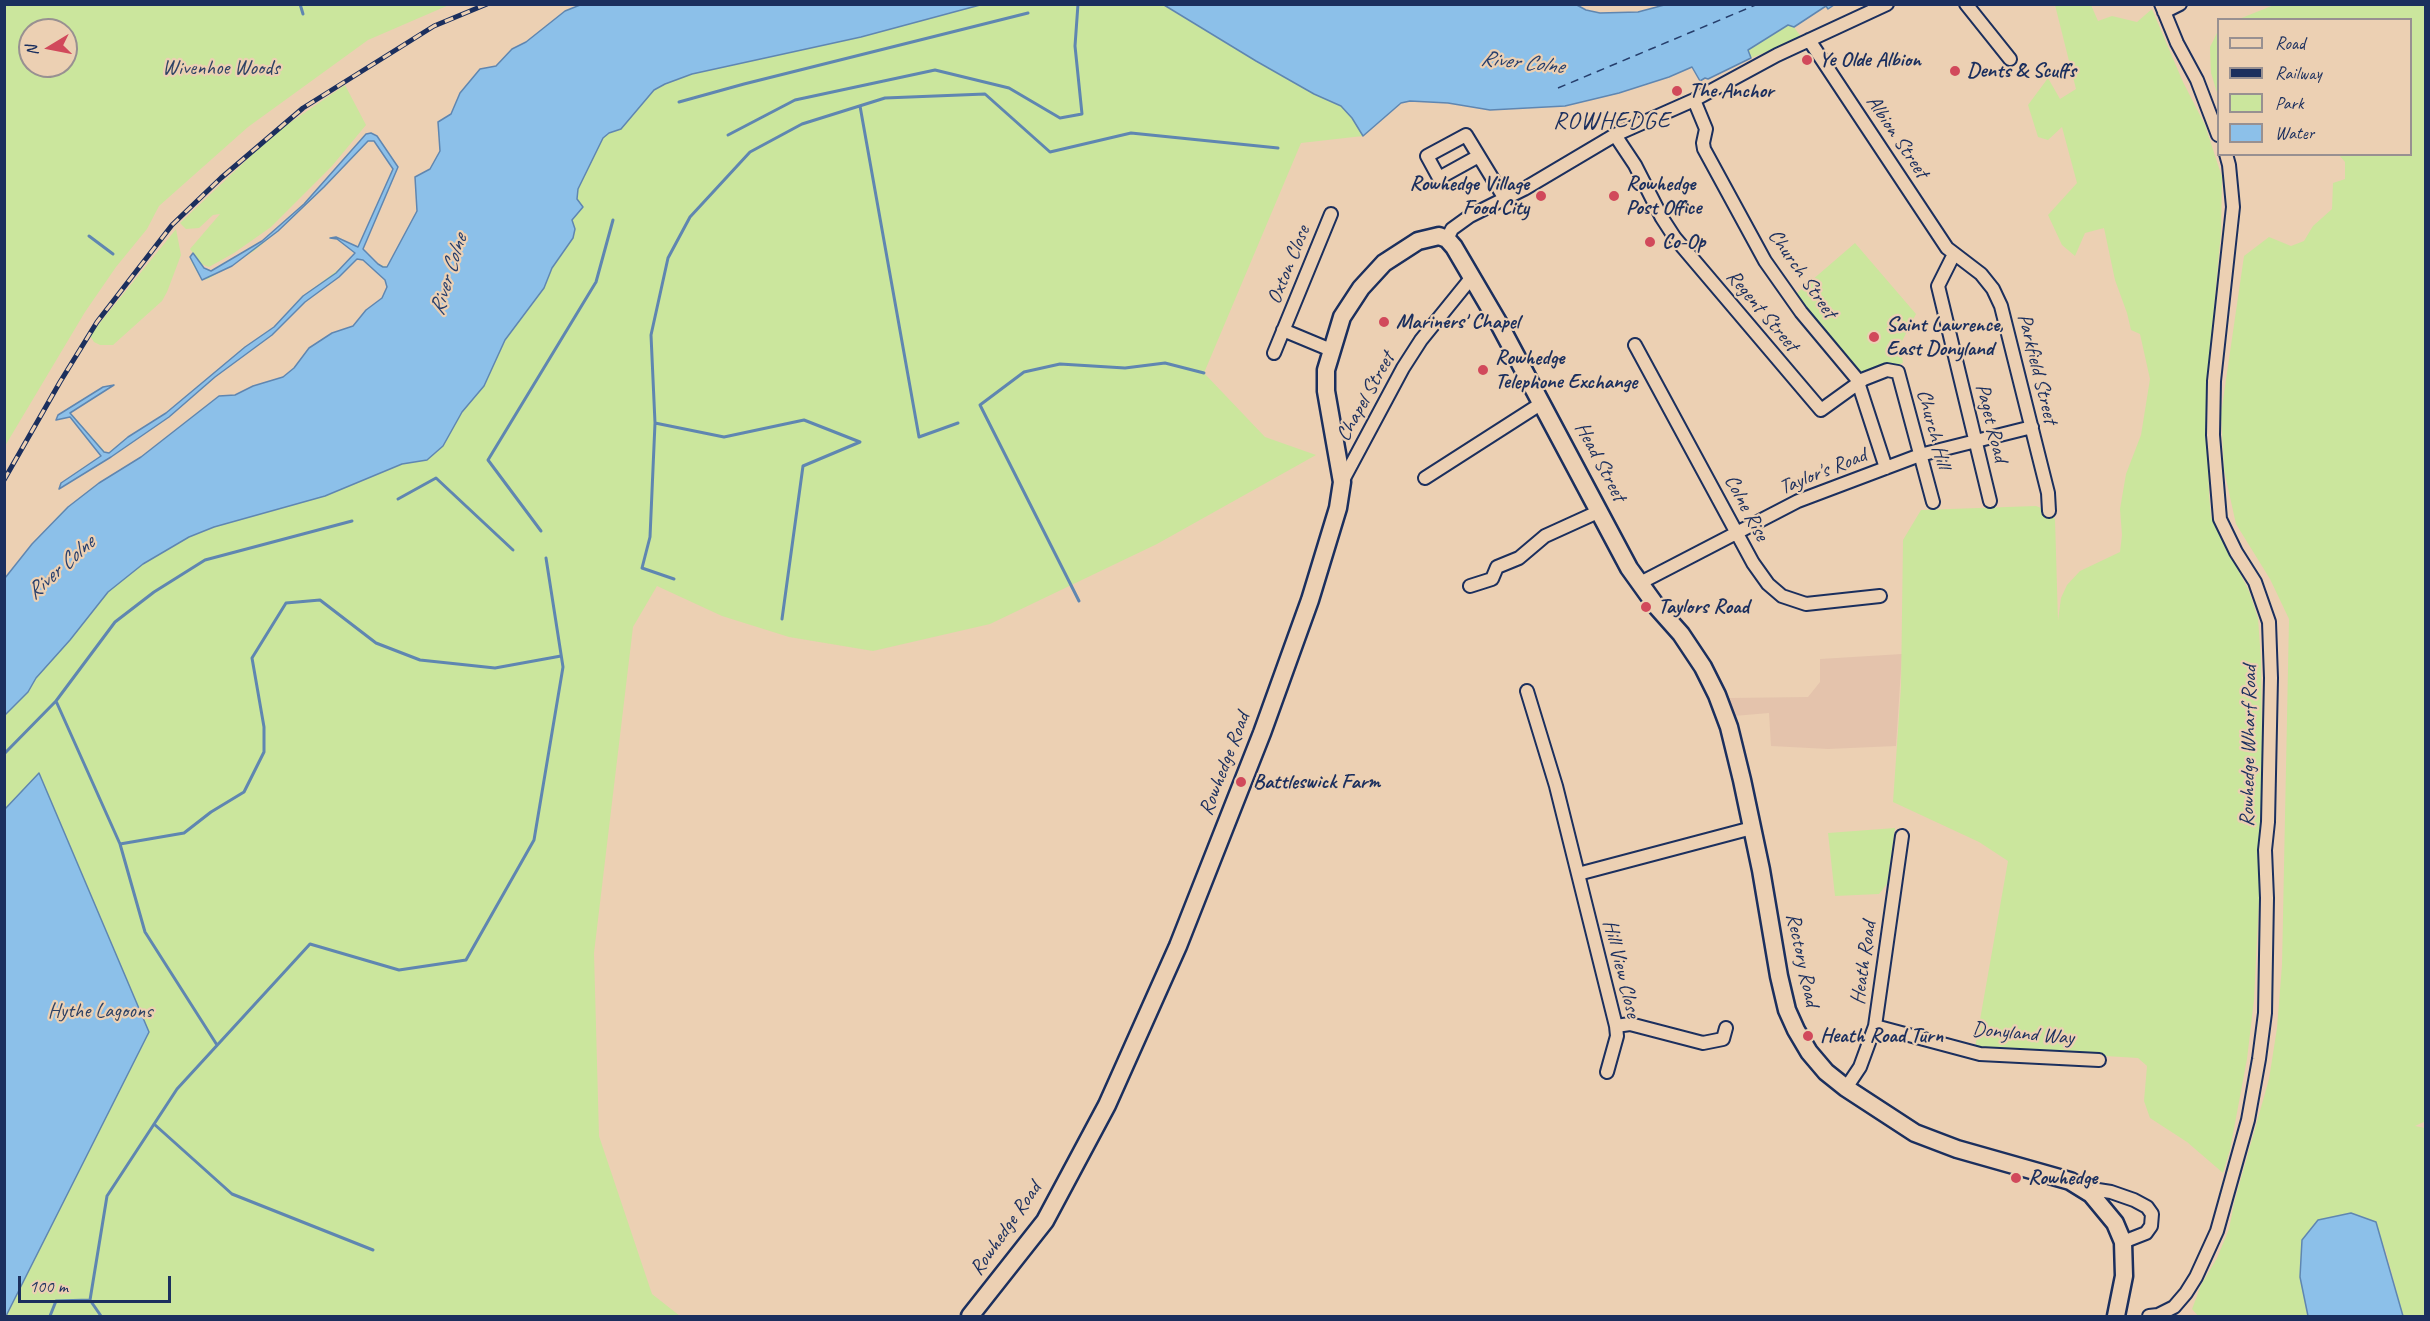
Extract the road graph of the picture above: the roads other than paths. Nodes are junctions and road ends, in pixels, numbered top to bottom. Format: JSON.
{"nodes":[{"id":1,"x":1887,"y":4,"type":"edge"},
{"id":2,"x":1966,"y":4,"type":"edge"},
{"id":3,"x":2181,"y":4,"type":"edge"},
{"id":4,"x":2162,"y":8,"type":"edge"},
{"id":5,"x":1809,"y":40,"type":"junction"},
{"id":6,"x":2010,"y":58,"type":"dead end"},
{"id":7,"x":1694,"y":100,"type":"junction"},
{"id":8,"x":2217,"y":132,"type":"edge"},
{"id":9,"x":1615,"y":135,"type":"junction"},
{"id":10,"x":2227,"y":156,"type":"edge"},
{"id":11,"x":1477,"y":157,"type":"dead end"},
{"id":12,"x":1505,"y":199,"type":"junction"},
{"id":13,"x":1330,"y":214,"type":"dead end"},
{"id":14,"x":1447,"y":239,"type":"junction"},
{"id":15,"x":1954,"y":254,"type":"junction"},
{"id":16,"x":1472,"y":277,"type":"junction"},
{"id":17,"x":1283,"y":330,"type":"junction"},
{"id":18,"x":1635,"y":345,"type":"dead end"},
{"id":19,"x":1330,"y":350,"type":"junction"},
{"id":20,"x":1274,"y":352,"type":"dead end"},
{"id":21,"x":1859,"y":383,"type":"junction"},
{"id":22,"x":1542,"y":403,"type":"junction"},
{"id":23,"x":2032,"y":427,"type":"junction"},
{"id":24,"x":1976,"y":441,"type":"junction"},
{"id":25,"x":1920,"y":455,"type":"junction"},
{"id":26,"x":1886,"y":468,"type":"junction"},
{"id":27,"x":1425,"y":478,"type":"dead end"},
{"id":28,"x":1342,"y":483,"type":"junction"},
{"id":29,"x":1990,"y":501,"type":"dead end"},
{"id":30,"x":1933,"y":502,"type":"dead end"},
{"id":31,"x":1600,"y":511,"type":"junction"},
{"id":32,"x":2049,"y":511,"type":"dead end"},
{"id":33,"x":1737,"y":532,"type":"junction"},
{"id":34,"x":1640,"y":583,"type":"junction"},
{"id":35,"x":1470,"y":586,"type":"dead end"},
{"id":36,"x":1880,"y":596,"type":"dead end"},
{"id":37,"x":1527,"y":691,"type":"dead end"},
{"id":38,"x":1752,"y":828,"type":"junction"},
{"id":39,"x":1902,"y":836,"type":"dead end"},
{"id":40,"x":1578,"y":874,"type":"junction"},
{"id":41,"x":1616,"y":1026,"type":"junction"},
{"id":42,"x":1875,"y":1026,"type":"junction"},
{"id":43,"x":1726,"y":1038,"type":"dead end"},
{"id":44,"x":2099,"y":1060,"type":"dead end"},
{"id":45,"x":1607,"y":1072,"type":"dead end"},
{"id":46,"x":1846,"y":1088,"type":"junction"},
{"id":47,"x":2091,"y":1194,"type":"junction"},
{"id":48,"x":2123,"y":1242,"type":"junction"},
{"id":49,"x":970,"y":1317,"type":"edge"},
{"id":50,"x":2116,"y":1317,"type":"edge"},
{"id":51,"x":2149,"y":1317,"type":"edge"}],
"edges":[{"from":1,"to":5,"type":"street"},
{"from":2,"to":6,"type":"street"},
{"from":3,"to":4,"type":"street"},
{"from":4,"to":8,"type":"street"},
{"from":5,"to":7,"type":"street"},
{"from":5,"to":15,"type":"street","name":"Albion Street"},
{"from":7,"to":9,"type":"street"},
{"from":7,"to":21,"type":"street","name":"Church Street"},
{"from":9,"to":12,"type":"street"},
{"from":9,"to":21,"type":"street","name":"Regent Street"},
{"from":10,"to":51,"type":"street","name":"Rowhedge Wharf Road"},
{"from":11,"to":12,"type":"street"},
{"from":12,"to":14,"type":"street"},
{"from":13,"to":17,"type":"street","name":"Oxton Close"},
{"from":14,"to":16,"type":"street","name":"Head Street"},
{"from":14,"to":19,"type":"street","name":"Rowhedge Road"},
{"from":15,"to":23,"type":"street","name":"Parkfield Street"},
{"from":15,"to":24,"type":"street","name":"Paget Road"},
{"from":16,"to":22,"type":"street","name":"Head Street"},
{"from":16,"to":28,"type":"street","name":"Chapel Street"},
{"from":17,"to":19,"type":"street","name":"Oxton Close"},
{"from":17,"to":20,"type":"street","name":"Oxton Close"},
{"from":18,"to":33,"type":"street","name":"Colne Rise"},
{"from":19,"to":28,"type":"street","name":"Rowhedge Road"},
{"from":21,"to":25,"type":"street","name":"Church Hill"},
{"from":21,"to":26,"type":"street","name":"Church Street"},
{"from":22,"to":27,"type":"street"},
{"from":22,"to":31,"type":"street","name":"Head Street"},
{"from":23,"to":24,"type":"street","name":"Taylor's Road"},
{"from":23,"to":32,"type":"street","name":"Parkfield Street"},
{"from":24,"to":25,"type":"street","name":"Taylor's Road"},
{"from":24,"to":29,"type":"street","name":"Paget Road"},
{"from":25,"to":26,"type":"street","name":"Taylor's Road"},
{"from":25,"to":30,"type":"street","name":"Church Hill"},
{"from":26,"to":33,"type":"street","name":"Taylor's Road"},
{"from":28,"to":49,"type":"street","name":"Rowhedge Road"},
{"from":31,"to":34,"type":"street","name":"Head Street"},
{"from":31,"to":35,"type":"street"},
{"from":33,"to":34,"type":"street","name":"Taylor's Road"},
{"from":33,"to":36,"type":"street","name":"Colne Rise"},
{"from":34,"to":38,"type":"street","name":"Rectory Road"},
{"from":37,"to":40,"type":"street","name":"Hill View Close"},
{"from":38,"to":40,"type":"street"},
{"from":38,"to":46,"type":"street","name":"Rectory Road"},
{"from":39,"to":42,"type":"street","name":"Heath Road"},
{"from":40,"to":41,"type":"street","name":"Hill View Close"},
{"from":41,"to":43,"type":"street"},
{"from":41,"to":45,"type":"street","name":"Hill View Close"},
{"from":42,"to":44,"type":"street","name":"Donyland Way"},
{"from":42,"to":46,"type":"street","name":"Heath Road"},
{"from":46,"to":47,"type":"street","name":"Rectory Road"},
{"from":47,"to":48,"type":"street","name":"Rectory Road"},
{"from":47,"to":48,"type":"street","name":"Rectory Road"},
{"from":48,"to":50,"type":"street","name":"Rectory Road"}]}
